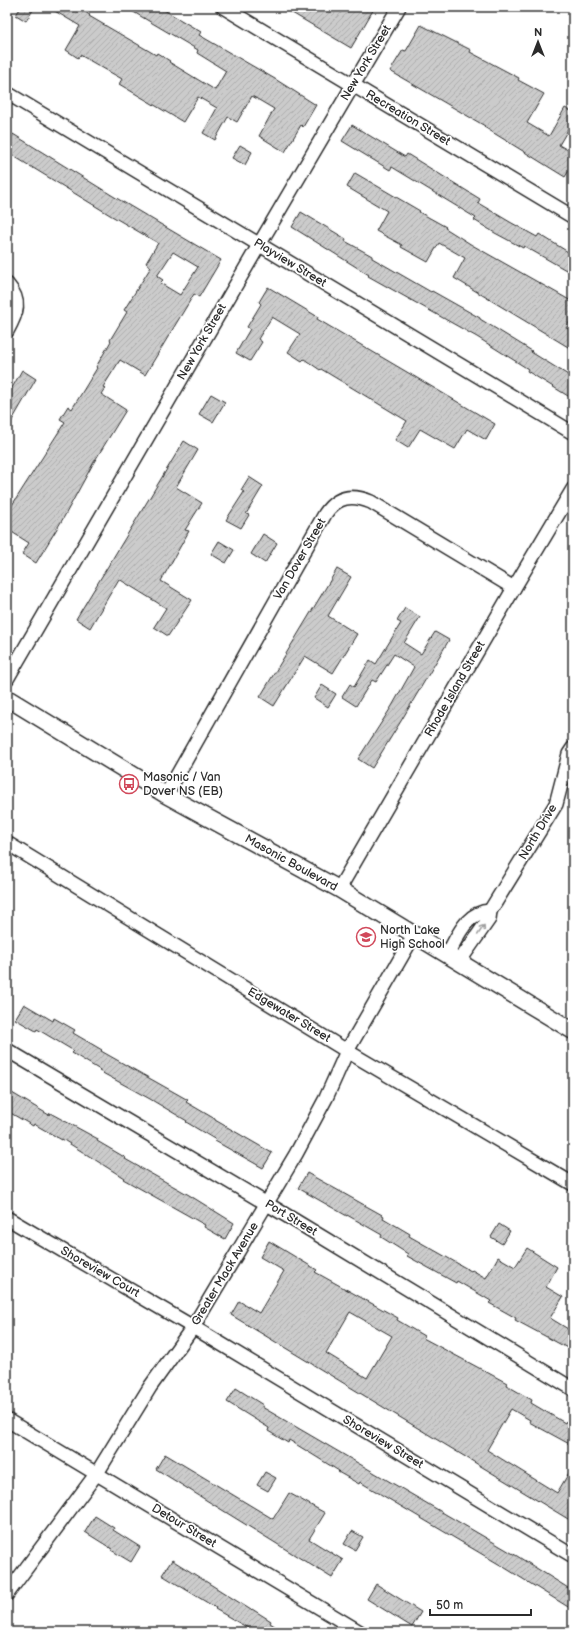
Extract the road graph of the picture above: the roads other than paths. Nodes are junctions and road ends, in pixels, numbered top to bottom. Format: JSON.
{"nodes":[{"id":1,"x":223,"y":7,"type":"edge"},
{"id":2,"x":400,"y":7,"type":"edge"},
{"id":3,"x":353,"y":85,"type":"junction"},
{"id":4,"x":7,"y":93,"type":"edge"},
{"id":5,"x":573,"y":217,"type":"edge"},
{"id":6,"x":259,"y":245,"type":"junction"},
{"id":7,"x":7,"y":284,"type":"edge"},
{"id":8,"x":7,"y":331,"type":"edge"},
{"id":9,"x":573,"y":433,"type":"edge"},
{"id":10,"x":573,"y":489,"type":"edge"},
{"id":11,"x":514,"y":588,"type":"junction"},
{"id":12,"x":7,"y":678,"type":"edge"},
{"id":13,"x":7,"y":698,"type":"edge"},
{"id":14,"x":573,"y":748,"type":"edge"},
{"id":15,"x":166,"y":795,"type":"junction"},
{"id":16,"x":7,"y":843,"type":"edge"},
{"id":17,"x":339,"y":889,"type":"junction"},
{"id":18,"x":414,"y":935,"type":"junction"},
{"id":19,"x":453,"y":958,"type":"junction"},
{"id":20,"x":573,"y":1031,"type":"edge"},
{"id":21,"x":7,"y":1050,"type":"edge"},
{"id":22,"x":348,"y":1051,"type":"junction"},
{"id":23,"x":573,"y":1184,"type":"edge"},
{"id":24,"x":268,"y":1204,"type":"junction"},
{"id":25,"x":7,"y":1218,"type":"edge"},
{"id":26,"x":193,"y":1327,"type":"junction"},
{"id":27,"x":573,"y":1389,"type":"edge"},
{"id":28,"x":7,"y":1420,"type":"edge"},
{"id":29,"x":97,"y":1473,"type":"junction"},
{"id":30,"x":573,"y":1556,"type":"edge"},
{"id":31,"x":7,"y":1594,"type":"edge"},
{"id":32,"x":360,"y":1632,"type":"edge"}],
"edges":[{"from":1,"to":3,"type":"street","name":"Recreation Street"},
{"from":2,"to":3,"type":"street","name":"New York Street"},
{"from":3,"to":5,"type":"street","name":"Recreation Street"},
{"from":3,"to":6,"type":"street","name":"New York Street"},
{"from":4,"to":6,"type":"street","name":"Playview Street"},
{"from":6,"to":9,"type":"street","name":"Playview Street"},
{"from":6,"to":12,"type":"street","name":"New York Street"},
{"from":7,"to":8,"type":"street"},
{"from":10,"to":11,"type":"street","name":"Rhode Island Street"},
{"from":11,"to":15,"type":"street","name":"Van Dover Street"},
{"from":11,"to":17,"type":"street","name":"Rhode Island Street"},
{"from":13,"to":15,"type":"street","name":"Masonic Boulevard"},
{"from":14,"to":19,"type":"street","name":"North Drive"},
{"from":15,"to":17,"type":"street","name":"Masonic Boulevard"},
{"from":16,"to":22,"type":"street","name":"Edgewater Street"},
{"from":17,"to":18,"type":"street","name":"Masonic Boulevard"},
{"from":18,"to":19,"type":"street","name":"Masonic Boulevard"},
{"from":18,"to":22,"type":"street","name":"Greater Mack Avenue"},
{"from":19,"to":20,"type":"street","name":"Masonic Boulevard"},
{"from":21,"to":24,"type":"street","name":"Port Street"},
{"from":22,"to":23,"type":"street","name":"Edgewater Street"},
{"from":22,"to":24,"type":"street","name":"Greater Mack Avenue"},
{"from":24,"to":26,"type":"street","name":"Greater Mack Avenue"},
{"from":24,"to":27,"type":"street","name":"Port Street"},
{"from":25,"to":26,"type":"street","name":"Shoreview Court"},
{"from":26,"to":29,"type":"street","name":"Greater Mack Avenue"},
{"from":26,"to":30,"type":"street","name":"Shoreview Street"},
{"from":28,"to":29,"type":"street","name":"Detour Street"},
{"from":29,"to":31,"type":"street","name":"Greater Mack Avenue"},
{"from":29,"to":32,"type":"street","name":"Detour Street"}]}
